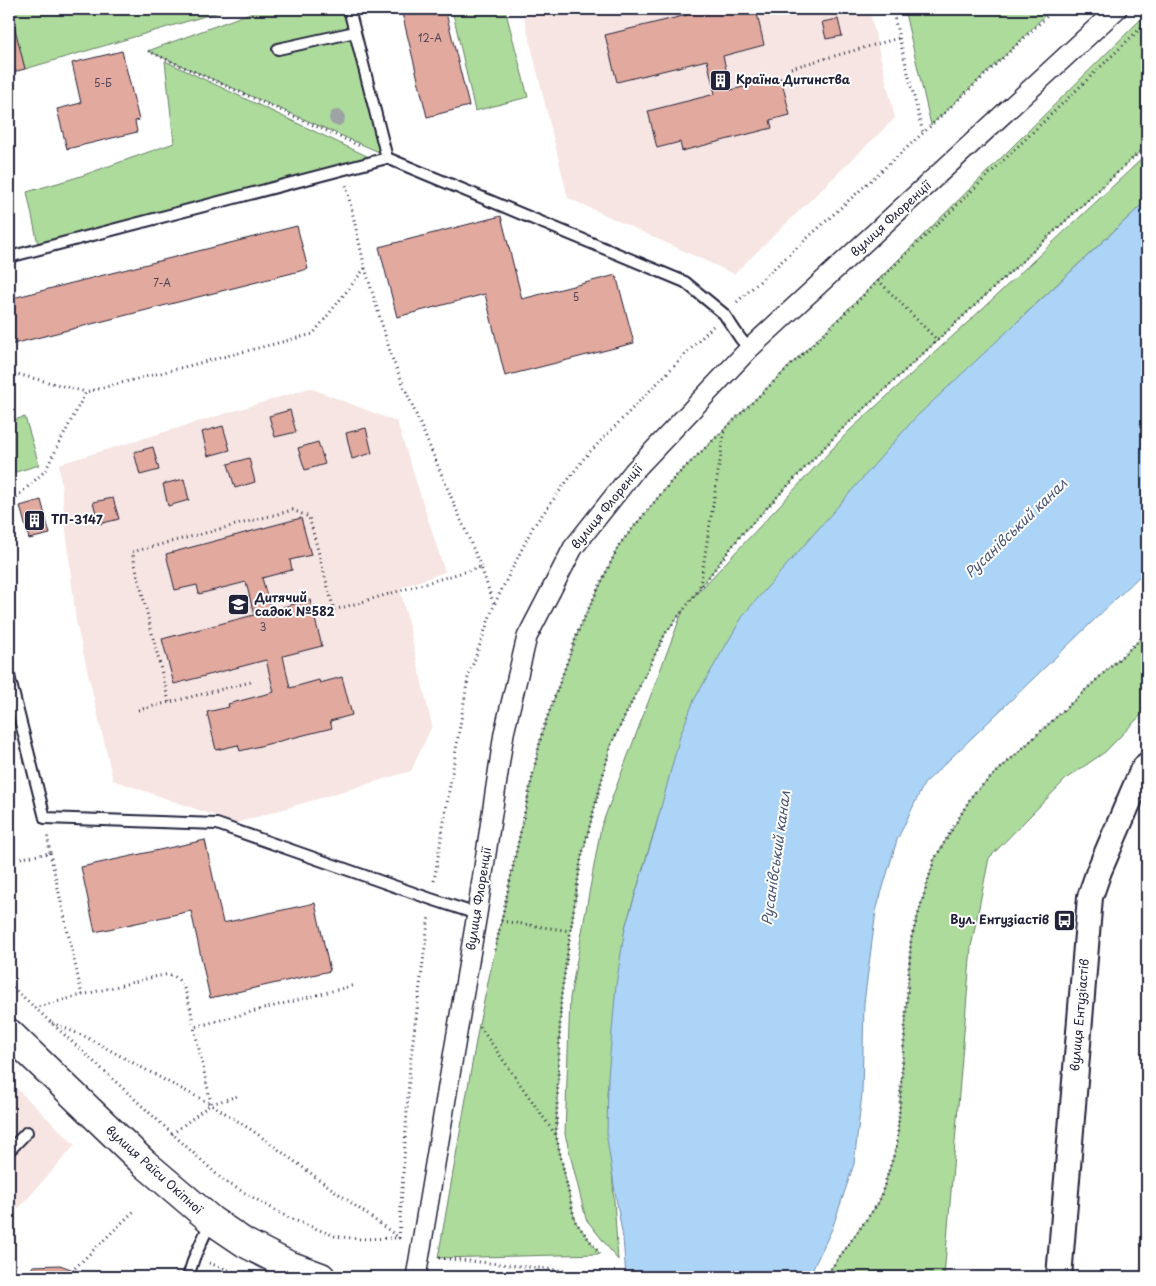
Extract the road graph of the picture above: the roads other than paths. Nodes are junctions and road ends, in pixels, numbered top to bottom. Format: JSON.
{"nodes":[{"id":1,"x":349,"y":9,"type":"edge"},
{"id":2,"x":1118,"y":9,"type":"edge"},
{"id":3,"x":355,"y":32,"type":"junction"},
{"id":4,"x":278,"y":49,"type":"dead end"},
{"id":5,"x":387,"y":158,"type":"junction"},
{"id":6,"x":9,"y":257,"type":"edge"},
{"id":7,"x":750,"y":349,"type":"junction"},
{"id":8,"x":9,"y":676,"type":"edge"},
{"id":9,"x":1147,"y":765,"type":"edge"},
{"id":10,"x":477,"y":914,"type":"junction"},
{"id":11,"x":9,"y":1033,"type":"edge"},
{"id":12,"x":27,"y":1132,"type":"dead end"},
{"id":13,"x":9,"y":1151,"type":"edge"},
{"id":14,"x":211,"y":1220,"type":"junction"},
{"id":15,"x":188,"y":1277,"type":"edge"},
{"id":16,"x":321,"y":1277,"type":"edge"},
{"id":17,"x":416,"y":1277,"type":"edge"},
{"id":18,"x":1059,"y":1277,"type":"edge"}],
"edges":[{"from":1,"to":3,"type":"lane"},
{"from":2,"to":7,"type":"street","name":"вулиця Флоренції"},
{"from":3,"to":4,"type":"lane"},
{"from":3,"to":5,"type":"lane"},
{"from":5,"to":6,"type":"lane"},
{"from":5,"to":7,"type":"lane"},
{"from":7,"to":10,"type":"street","name":"вулиця Флоренції"},
{"from":8,"to":10,"type":"lane"},
{"from":9,"to":18,"type":"street","name":"вулиця Ентузіастів"},
{"from":10,"to":17,"type":"street","name":"вулиця Флоренції"},
{"from":11,"to":14,"type":"main road","name":"вулиця Раїси Окіпної"},
{"from":12,"to":13,"type":"lane"},
{"from":14,"to":15,"type":"lane"},
{"from":14,"to":16,"type":"main road","name":"вулиця Раїси Окіпної"}]}
